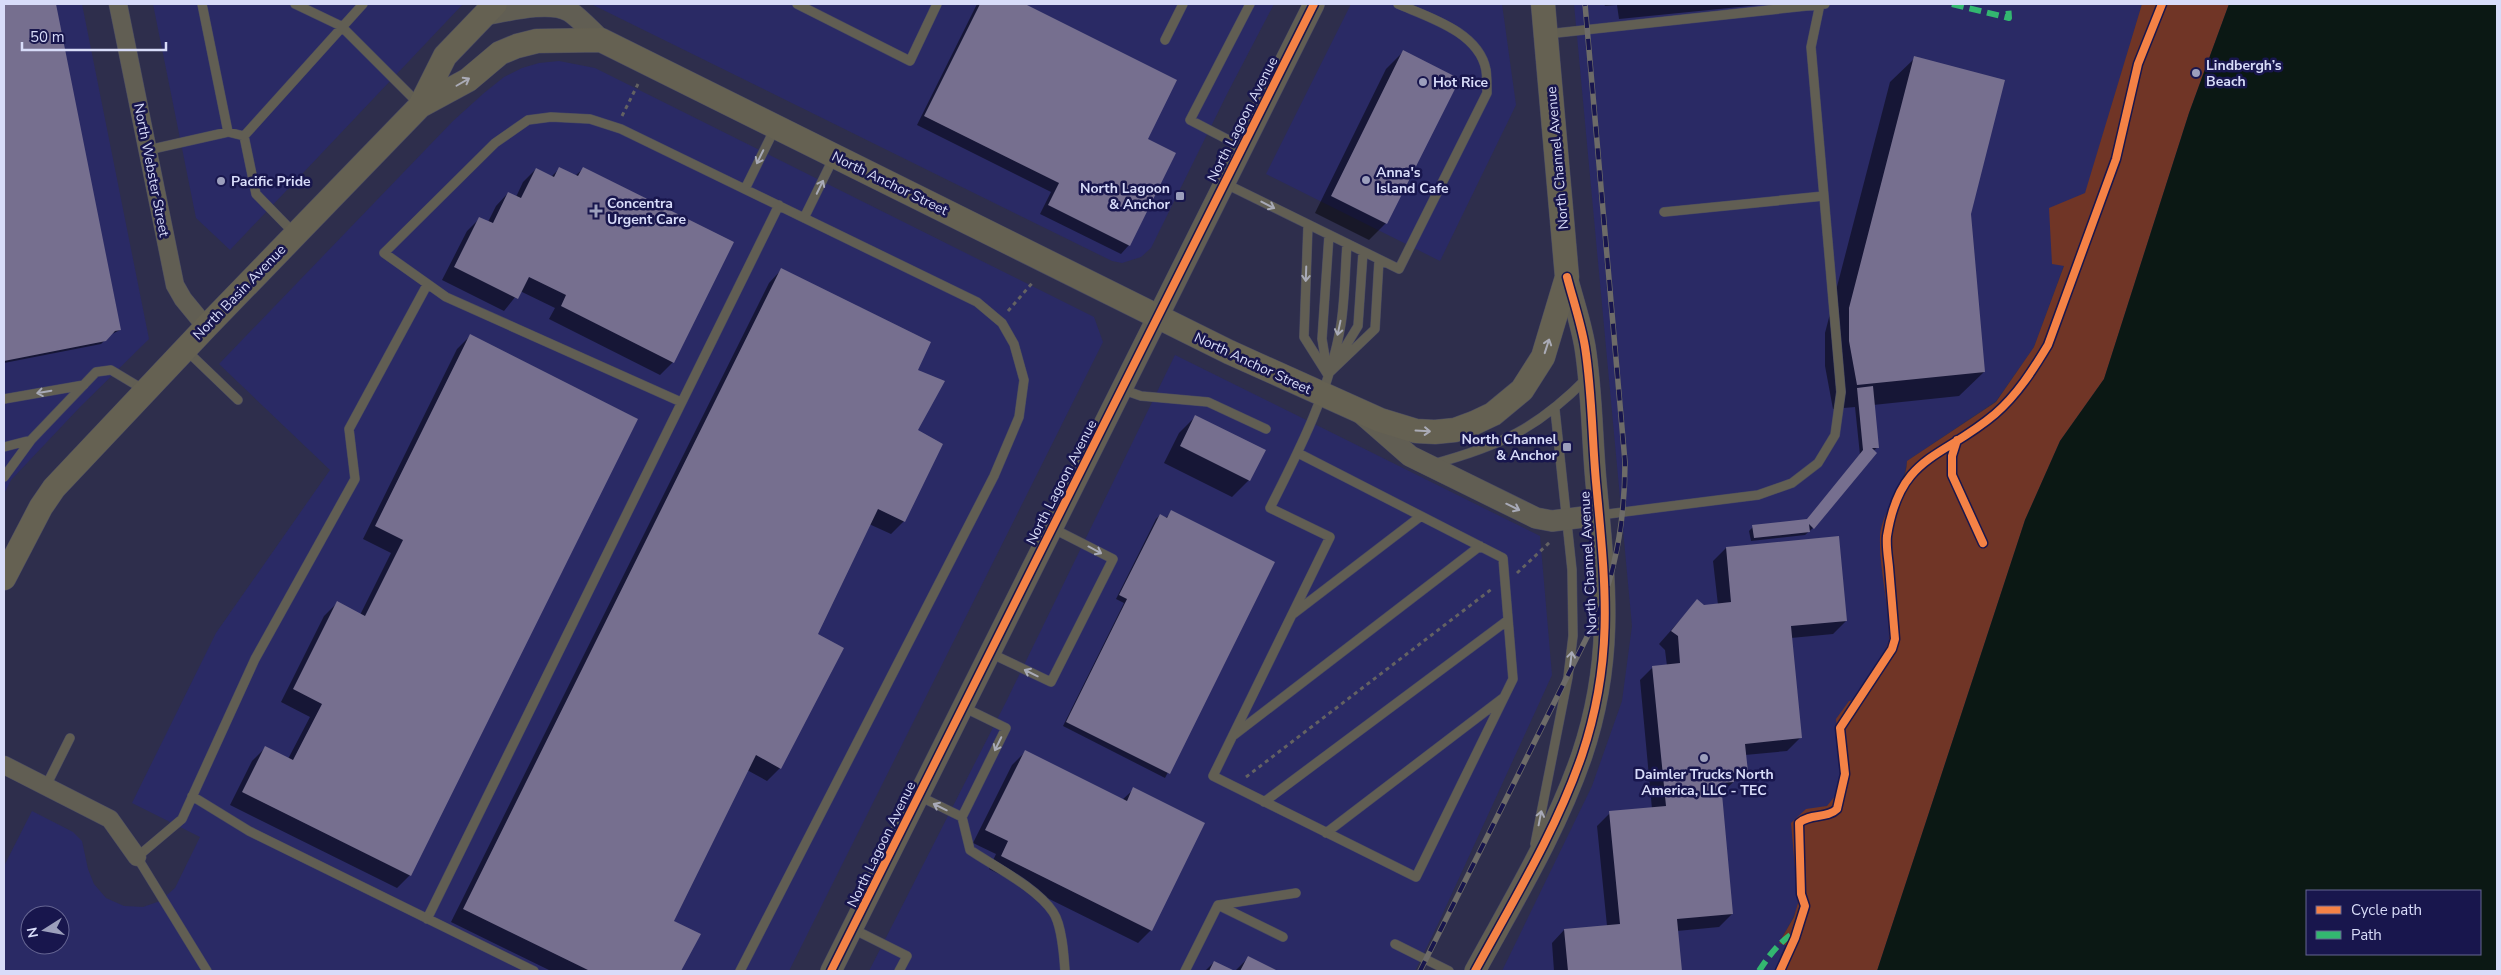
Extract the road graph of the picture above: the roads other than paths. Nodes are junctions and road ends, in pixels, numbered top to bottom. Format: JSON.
{"nodes":[{"id":1,"x":118,"y":4,"type":"edge"},
{"id":2,"x":202,"y":4,"type":"edge"},
{"id":3,"x":295,"y":4,"type":"edge"},
{"id":4,"x":363,"y":4,"type":"edge"},
{"id":5,"x":797,"y":4,"type":"edge"},
{"id":6,"x":937,"y":4,"type":"edge"},
{"id":7,"x":1182,"y":4,"type":"edge"},
{"id":8,"x":1250,"y":4,"type":"edge"},
{"id":9,"x":1314,"y":4,"type":"edge"},
{"id":10,"x":1398,"y":4,"type":"edge"},
{"id":11,"x":1543,"y":4,"type":"edge"},
{"id":12,"x":1822,"y":4,"type":"edge"},
{"id":13,"x":569,"y":8,"type":"edge"},
{"id":14,"x":489,"y":9,"type":"edge"},
{"id":15,"x":341,"y":26,"type":"junction"},
{"id":16,"x":1546,"y":34,"type":"junction"},
{"id":17,"x":601,"y":40,"type":"junction"},
{"id":18,"x":1165,"y":40,"type":"dead end"},
{"id":19,"x":420,"y":106,"type":"junction"},
{"id":20,"x":776,"y":126,"type":"junction"},
{"id":21,"x":228,"y":132,"type":"junction"},
{"id":22,"x":244,"y":136,"type":"junction"},
{"id":23,"x":1242,"y":147,"type":"junction"},
{"id":24,"x":148,"y":150,"type":"junction"},
{"id":25,"x":835,"y":156,"type":"junction"},
{"id":26,"x":1224,"y":183,"type":"junction"},
{"id":27,"x":744,"y":189,"type":"junction"},
{"id":28,"x":1824,"y":196,"type":"junction"},
{"id":29,"x":779,"y":205,"type":"junction"},
{"id":30,"x":1664,"y":212,"type":"dead end"},
{"id":31,"x":804,"y":218,"type":"junction"},
{"id":32,"x":1308,"y":226,"type":"junction"},
{"id":33,"x":296,"y":234,"type":"junction"},
{"id":34,"x":1329,"y":236,"type":"junction"},
{"id":35,"x":1347,"y":244,"type":"junction"},
{"id":36,"x":1363,"y":252,"type":"junction"},
{"id":37,"x":1379,"y":260,"type":"junction"},
{"id":38,"x":1567,"y":277,"type":"junction"},
{"id":39,"x":427,"y":285,"type":"junction"},
{"id":40,"x":1158,"y":316,"type":"junction"},
{"id":41,"x":206,"y":327,"type":"junction"},
{"id":42,"x":185,"y":349,"type":"junction"},
{"id":43,"x":1588,"y":377,"type":"junction"},
{"id":44,"x":84,"y":385,"type":"junction"},
{"id":45,"x":1325,"y":385,"type":"junction"},
{"id":46,"x":1121,"y":389,"type":"junction"},
{"id":47,"x":146,"y":391,"type":"junction"},
{"id":48,"x":4,"y":399,"type":"edge"},
{"id":49,"x":238,"y":400,"type":"dead end"},
{"id":50,"x":681,"y":402,"type":"junction"},
{"id":51,"x":1555,"y":410,"type":"junction"},
{"id":52,"x":1359,"y":412,"type":"junction"},
{"id":53,"x":1266,"y":429,"type":"dead end"},
{"id":54,"x":31,"y":440,"type":"junction"},
{"id":55,"x":4,"y":447,"type":"edge"},
{"id":56,"x":1298,"y":453,"type":"junction"},
{"id":57,"x":1428,"y":465,"type":"junction"},
{"id":58,"x":4,"y":477,"type":"edge"},
{"id":59,"x":1599,"y":515,"type":"junction"},
{"id":60,"x":1421,"y":516,"type":"junction"},
{"id":61,"x":1566,"y":520,"type":"junction"},
{"id":62,"x":1052,"y":528,"type":"junction"},
{"id":63,"x":1480,"y":546,"type":"junction"},
{"id":64,"x":4,"y":578,"type":"edge"},
{"id":65,"x":1291,"y":616,"type":"junction"},
{"id":66,"x":1508,"y":620,"type":"junction"},
{"id":67,"x":990,"y":652,"type":"junction"},
{"id":68,"x":1505,"y":696,"type":"junction"},
{"id":69,"x":963,"y":707,"type":"junction"},
{"id":70,"x":1232,"y":737,"type":"junction"},
{"id":71,"x":70,"y":738,"type":"dead end"},
{"id":72,"x":4,"y":765,"type":"edge"},
{"id":73,"x":46,"y":786,"type":"junction"},
{"id":74,"x":192,"y":796,"type":"junction"},
{"id":75,"x":919,"y":796,"type":"junction"},
{"id":76,"x":1264,"y":802,"type":"junction"},
{"id":77,"x":962,"y":817,"type":"junction"},
{"id":78,"x":1326,"y":833,"type":"junction"},
{"id":79,"x":137,"y":857,"type":"junction"},
{"id":80,"x":1531,"y":866,"type":"junction"},
{"id":81,"x":1296,"y":893,"type":"dead end"},
{"id":82,"x":1218,"y":905,"type":"junction"},
{"id":83,"x":427,"y":919,"type":"junction"},
{"id":84,"x":852,"y":929,"type":"junction"},
{"id":85,"x":1282,"y":937,"type":"dead end"},
{"id":86,"x":1395,"y":944,"type":"dead end"},
{"id":87,"x":207,"y":971,"type":"edge"},
{"id":88,"x":534,"y":971,"type":"edge"},
{"id":89,"x":740,"y":971,"type":"edge"},
{"id":90,"x":831,"y":971,"type":"edge"},
{"id":91,"x":899,"y":971,"type":"edge"},
{"id":92,"x":1066,"y":971,"type":"edge"},
{"id":93,"x":1185,"y":971,"type":"edge"},
{"id":94,"x":1449,"y":971,"type":"edge"},
{"id":95,"x":1475,"y":971,"type":"edge"}],
"edges":[{"from":1,"to":24,"type":"street","name":"North Webster Street"},
{"from":2,"to":21,"type":"lane"},
{"from":3,"to":15,"type":"lane"},
{"from":4,"to":15,"type":"lane"},
{"from":5,"to":6,"type":"lane"},
{"from":7,"to":18,"type":"lane"},
{"from":8,"to":23,"type":"lane"},
{"from":9,"to":23,"type":"street","name":"North Lagoon Avenue"},
{"from":10,"to":37,"type":"lane"},
{"from":11,"to":16,"type":"main road","name":"North Channel Avenue"},
{"from":12,"to":16,"type":"lane"},
{"from":12,"to":28,"type":"lane"},
{"from":13,"to":14,"type":"street","name":"North Basin Avenue"},
{"from":13,"to":17,"type":"street","name":"North Basin Avenue"},
{"from":14,"to":19,"type":"main road","name":"North Basin Avenue"},
{"from":15,"to":19,"type":"lane"},
{"from":15,"to":22,"type":"lane"},
{"from":16,"to":38,"type":"main road","name":"North Channel Avenue"},
{"from":19,"to":17,"type":"main road","name":"North Anchor Street","one_way":true},
{"from":17,"to":20,"type":"main road","name":"North Anchor Street"},
{"from":19,"to":33,"type":"main road","name":"North Basin Avenue"},
{"from":20,"to":25,"type":"main road","name":"North Anchor Street"},
{"from":20,"to":27,"type":"lane","one_way":true},
{"from":21,"to":22,"type":"lane"},
{"from":21,"to":24,"type":"lane"},
{"from":22,"to":33,"type":"lane"},
{"from":23,"to":26,"type":"street","name":"North Lagoon Avenue"},
{"from":24,"to":41,"type":"street","name":"North Webster Street"},
{"from":31,"to":25,"type":"lane","one_way":true},
{"from":25,"to":40,"type":"main road","name":"North Anchor Street"},
{"from":26,"to":32,"type":"lane","one_way":true},
{"from":26,"to":40,"type":"street","name":"North Lagoon Avenue"},
{"from":27,"to":29,"type":"lane"},
{"from":27,"to":39,"type":"lane"},
{"from":28,"to":30,"type":"lane"},
{"from":28,"to":59,"type":"lane"},
{"from":29,"to":31,"type":"lane"},
{"from":29,"to":50,"type":"lane"},
{"from":31,"to":89,"type":"lane"},
{"from":32,"to":34,"type":"lane"},
{"from":32,"to":45,"type":"lane","one_way":true},
{"from":33,"to":41,"type":"main road","name":"North Basin Avenue"},
{"from":34,"to":35,"type":"lane"},
{"from":34,"to":45,"type":"lane"},
{"from":35,"to":36,"type":"lane"},
{"from":35,"to":45,"type":"lane","one_way":true},
{"from":36,"to":37,"type":"lane"},
{"from":36,"to":45,"type":"lane"},
{"from":37,"to":45,"type":"lane"},
{"from":38,"to":43,"type":"street","name":"North Channel Avenue"},
{"from":52,"to":38,"type":"main road","name":"North Anchor Street","one_way":true},
{"from":39,"to":50,"type":"lane"},
{"from":39,"to":74,"type":"lane"},
{"from":40,"to":45,"type":"main road","name":"North Anchor Street"},
{"from":40,"to":46,"type":"street","name":"North Lagoon Avenue"},
{"from":41,"to":42,"type":"main road","name":"North Basin Avenue"},
{"from":42,"to":47,"type":"main road","name":"North Basin Avenue"},
{"from":42,"to":49,"type":"lane"},
{"from":43,"to":51,"type":"lane"},
{"from":43,"to":59,"type":"street","name":"North Channel Avenue"},
{"from":44,"to":47,"type":"lane"},
{"from":44,"to":48,"type":"lane","one_way":true},
{"from":44,"to":54,"type":"lane"},
{"from":45,"to":52,"type":"main road","name":"North Anchor Street"},
{"from":45,"to":56,"type":"lane"},
{"from":46,"to":53,"type":"lane"},
{"from":46,"to":62,"type":"street","name":"North Lagoon Avenue"},
{"from":47,"to":64,"type":"main road","name":"North Basin Avenue"},
{"from":50,"to":83,"type":"lane"},
{"from":51,"to":57,"type":"lane"},
{"from":51,"to":61,"type":"lane"},
{"from":52,"to":57,"type":"street","name":"North Anchor Street"},
{"from":54,"to":55,"type":"lane"},
{"from":54,"to":58,"type":"lane"},
{"from":56,"to":60,"type":"lane"},
{"from":56,"to":65,"type":"lane"},
{"from":57,"to":61,"type":"street","name":"North Anchor Street","one_way":true},
{"from":59,"to":61,"type":"street","name":"North Anchor Street"},
{"from":59,"to":80,"type":"street","name":"North Channel Avenue"},
{"from":60,"to":63,"type":"lane"},
{"from":60,"to":65,"type":"lane"},
{"from":80,"to":61,"type":"lane","one_way":true},
{"from":62,"to":67,"type":"street","name":"North Lagoon Avenue"},
{"from":62,"to":67,"type":"lane","one_way":true},
{"from":63,"to":66,"type":"lane"},
{"from":63,"to":70,"type":"lane"},
{"from":65,"to":70,"type":"lane"},
{"from":66,"to":68,"type":"lane"},
{"from":66,"to":76,"type":"lane"},
{"from":67,"to":69,"type":"street","name":"North Lagoon Avenue"},
{"from":68,"to":78,"type":"lane"},
{"from":68,"to":78,"type":"lane"},
{"from":69,"to":75,"type":"street","name":"North Lagoon Avenue"},
{"from":69,"to":77,"type":"lane","one_way":true},
{"from":70,"to":76,"type":"lane"},
{"from":71,"to":73,"type":"lane"},
{"from":72,"to":73,"type":"street"},
{"from":73,"to":79,"type":"street"},
{"from":74,"to":79,"type":"lane"},
{"from":74,"to":83,"type":"lane"},
{"from":77,"to":75,"type":"lane","one_way":true},
{"from":75,"to":84,"type":"street","name":"North Lagoon Avenue"},
{"from":76,"to":78,"type":"lane"},
{"from":77,"to":92,"type":"lane"},
{"from":79,"to":87,"type":"lane"},
{"from":80,"to":95,"type":"street","name":"North Channel Avenue"},
{"from":81,"to":82,"type":"lane"},
{"from":82,"to":85,"type":"lane"},
{"from":82,"to":93,"type":"lane"},
{"from":83,"to":88,"type":"lane"},
{"from":84,"to":90,"type":"street","name":"North Lagoon Avenue"},
{"from":84,"to":91,"type":"lane"},
{"from":86,"to":94,"type":"lane"}]}
